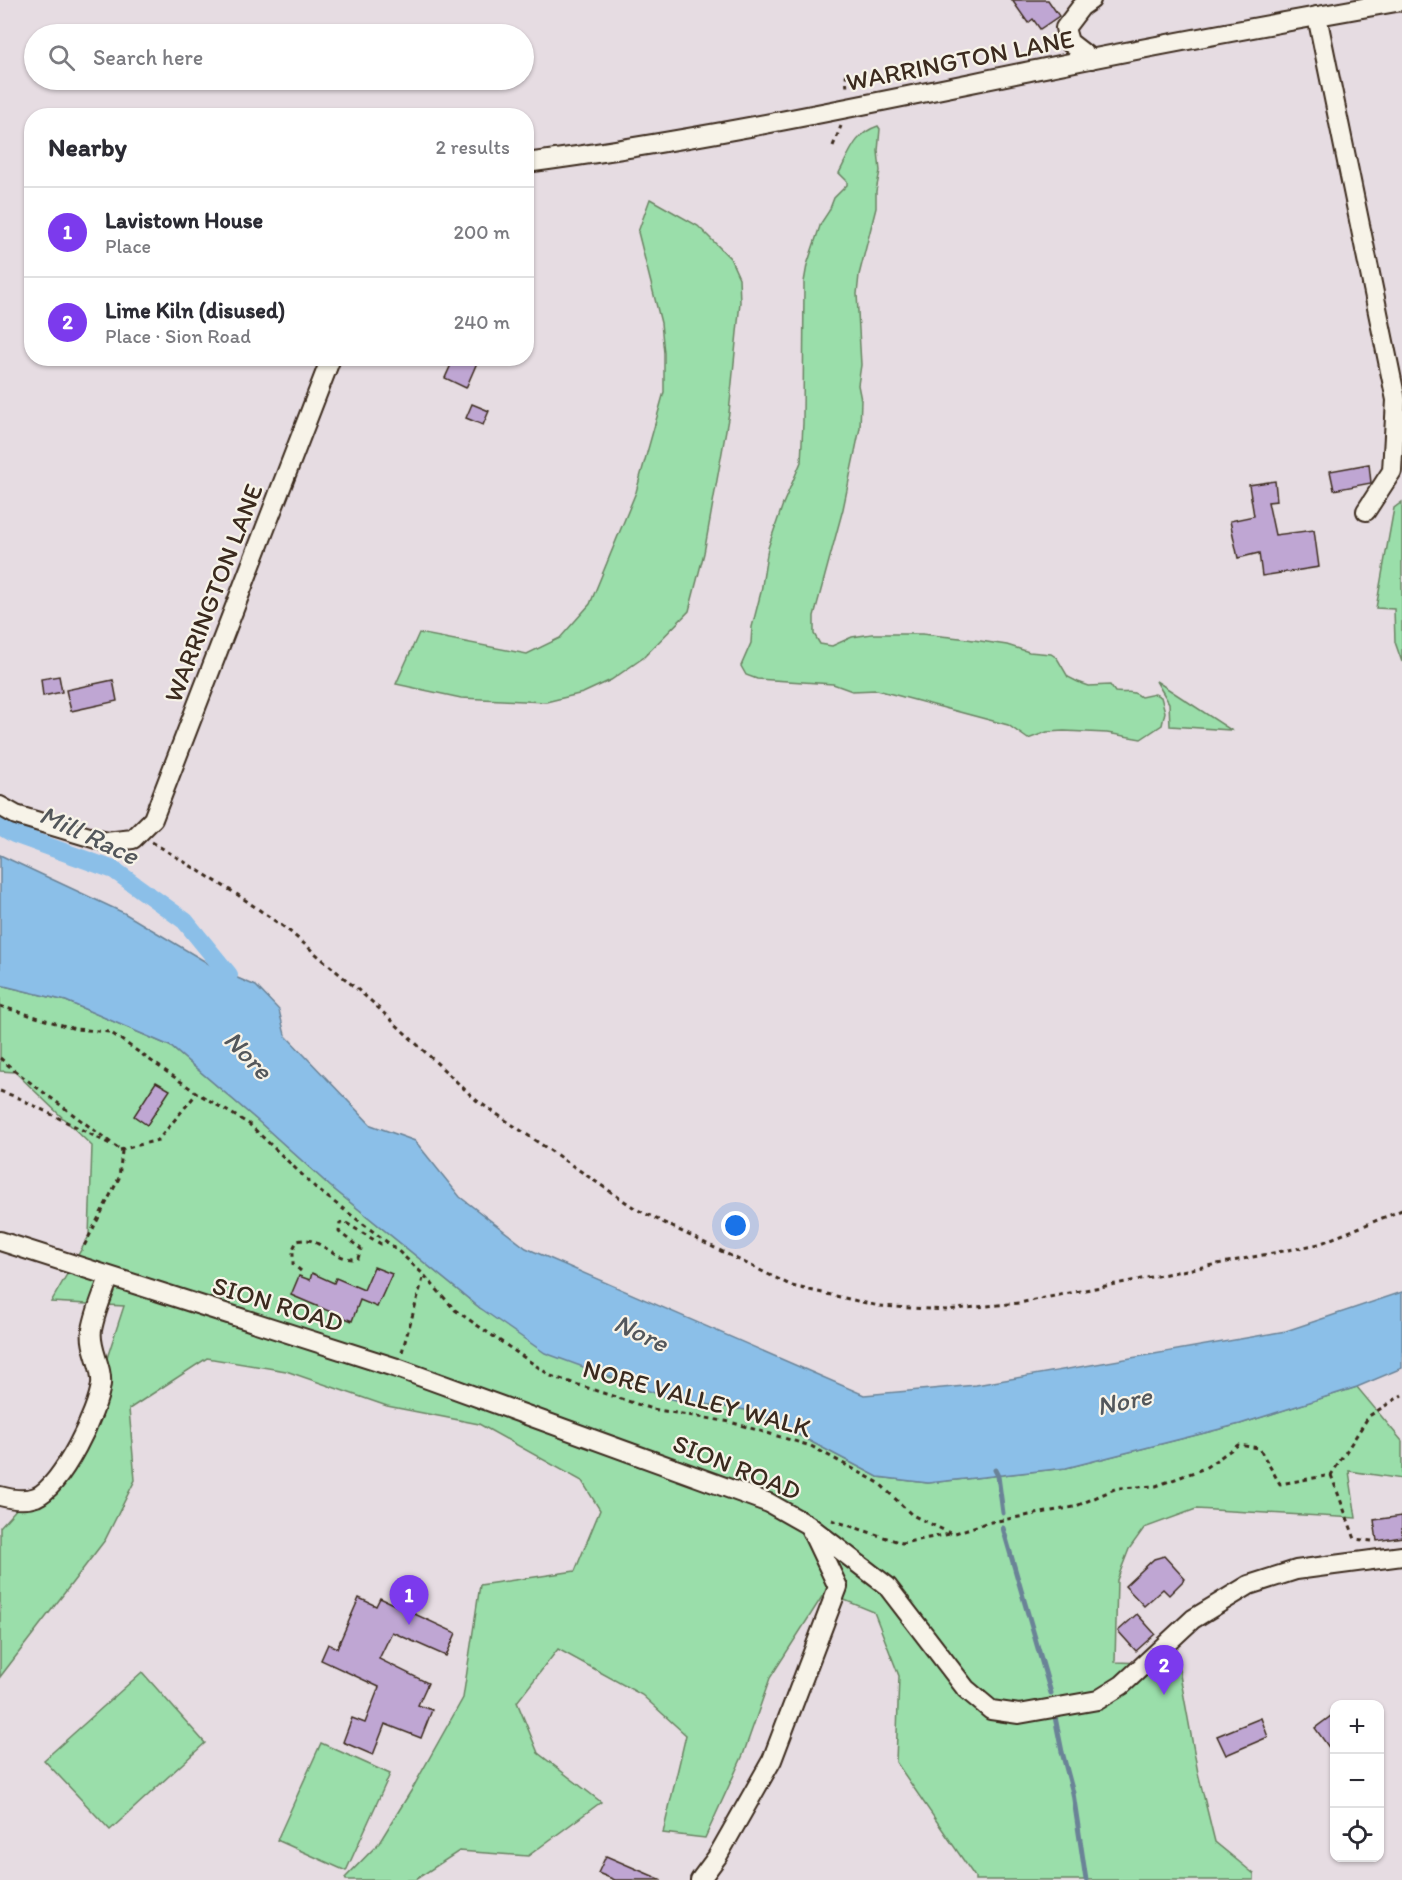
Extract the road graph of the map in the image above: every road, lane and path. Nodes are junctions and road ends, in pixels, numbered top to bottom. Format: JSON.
{"nodes":[{"id":1,"x":1091,"y":0,"type":"edge"},
{"id":2,"x":1402,"y":2,"type":"edge"},
{"id":3,"x":1317,"y":16,"type":"junction"},
{"id":4,"x":1091,"y":59,"type":"junction"},
{"id":5,"x":534,"y":162,"type":"edge"},
{"id":6,"x":328,"y":366,"type":"edge"},
{"id":7,"x":1366,"y":511,"type":"dead end"},
{"id":8,"x":0,"y":806,"type":"edge"},
{"id":9,"x":133,"y":839,"type":"junction"},
{"id":10,"x":1,"y":1006,"type":"edge"},
{"id":11,"x":0,"y":1058,"type":"edge"},
{"id":12,"x":0,"y":1091,"type":"edge"},
{"id":13,"x":197,"y":1094,"type":"junction"},
{"id":14,"x":122,"y":1151,"type":"junction"},
{"id":15,"x":1402,"y":1210,"type":"edge"},
{"id":16,"x":0,"y":1241,"type":"edge"},
{"id":17,"x":387,"y":1242,"type":"junction"},
{"id":18,"x":73,"y":1266,"type":"junction"},
{"id":19,"x":301,"y":1271,"type":"dead end"},
{"id":20,"x":424,"y":1275,"type":"junction"},
{"id":21,"x":109,"y":1278,"type":"junction"},
{"id":22,"x":397,"y":1368,"type":"junction"},
{"id":23,"x":1402,"y":1395,"type":"edge"},
{"id":24,"x":1332,"y":1475,"type":"junction"},
{"id":25,"x":0,"y":1496,"type":"edge"},
{"id":26,"x":808,"y":1525,"type":"junction"},
{"id":27,"x":952,"y":1534,"type":"junction"},
{"id":28,"x":1402,"y":1556,"type":"edge"},
{"id":29,"x":1377,"y":1559,"type":"junction"},
{"id":30,"x":699,"y":1880,"type":"edge"}],
"edges":[{"from":1,"to":4,"type":"street"},
{"from":2,"to":3,"type":"street","name":"WARRINGTON LANE"},
{"from":3,"to":4,"type":"street","name":"WARRINGTON LANE"},
{"from":3,"to":7,"type":"street"},
{"from":4,"to":5,"type":"street","name":"WARRINGTON LANE"},
{"from":6,"to":9,"type":"street","name":"WARRINGTON LANE"},
{"from":8,"to":9,"type":"street"},
{"from":9,"to":15,"type":"path"},
{"from":10,"to":13,"type":"path","name":"NORE VALLEY WALK"},
{"from":11,"to":14,"type":"path"},
{"from":12,"to":14,"type":"path"},
{"from":13,"to":14,"type":"path"},
{"from":13,"to":17,"type":"path","name":"NORE VALLEY WALK"},
{"from":14,"to":18,"type":"path"},
{"from":16,"to":18,"type":"street","name":"SION ROAD"},
{"from":17,"to":19,"type":"path"},
{"from":17,"to":20,"type":"path","name":"NORE VALLEY WALK"},
{"from":18,"to":21,"type":"street","name":"SION ROAD"},
{"from":20,"to":22,"type":"path"},
{"from":20,"to":27,"type":"path","name":"NORE VALLEY WALK"},
{"from":21,"to":22,"type":"street","name":"SION ROAD"},
{"from":21,"to":25,"type":"street"},
{"from":22,"to":26,"type":"street","name":"SION ROAD"},
{"from":23,"to":24,"type":"path"},
{"from":24,"to":27,"type":"path"},
{"from":24,"to":29,"type":"path"},
{"from":26,"to":27,"type":"path"},
{"from":26,"to":29,"type":"street","name":"SION ROAD"},
{"from":26,"to":30,"type":"street"},
{"from":28,"to":29,"type":"street","name":"SION ROAD"}]}
